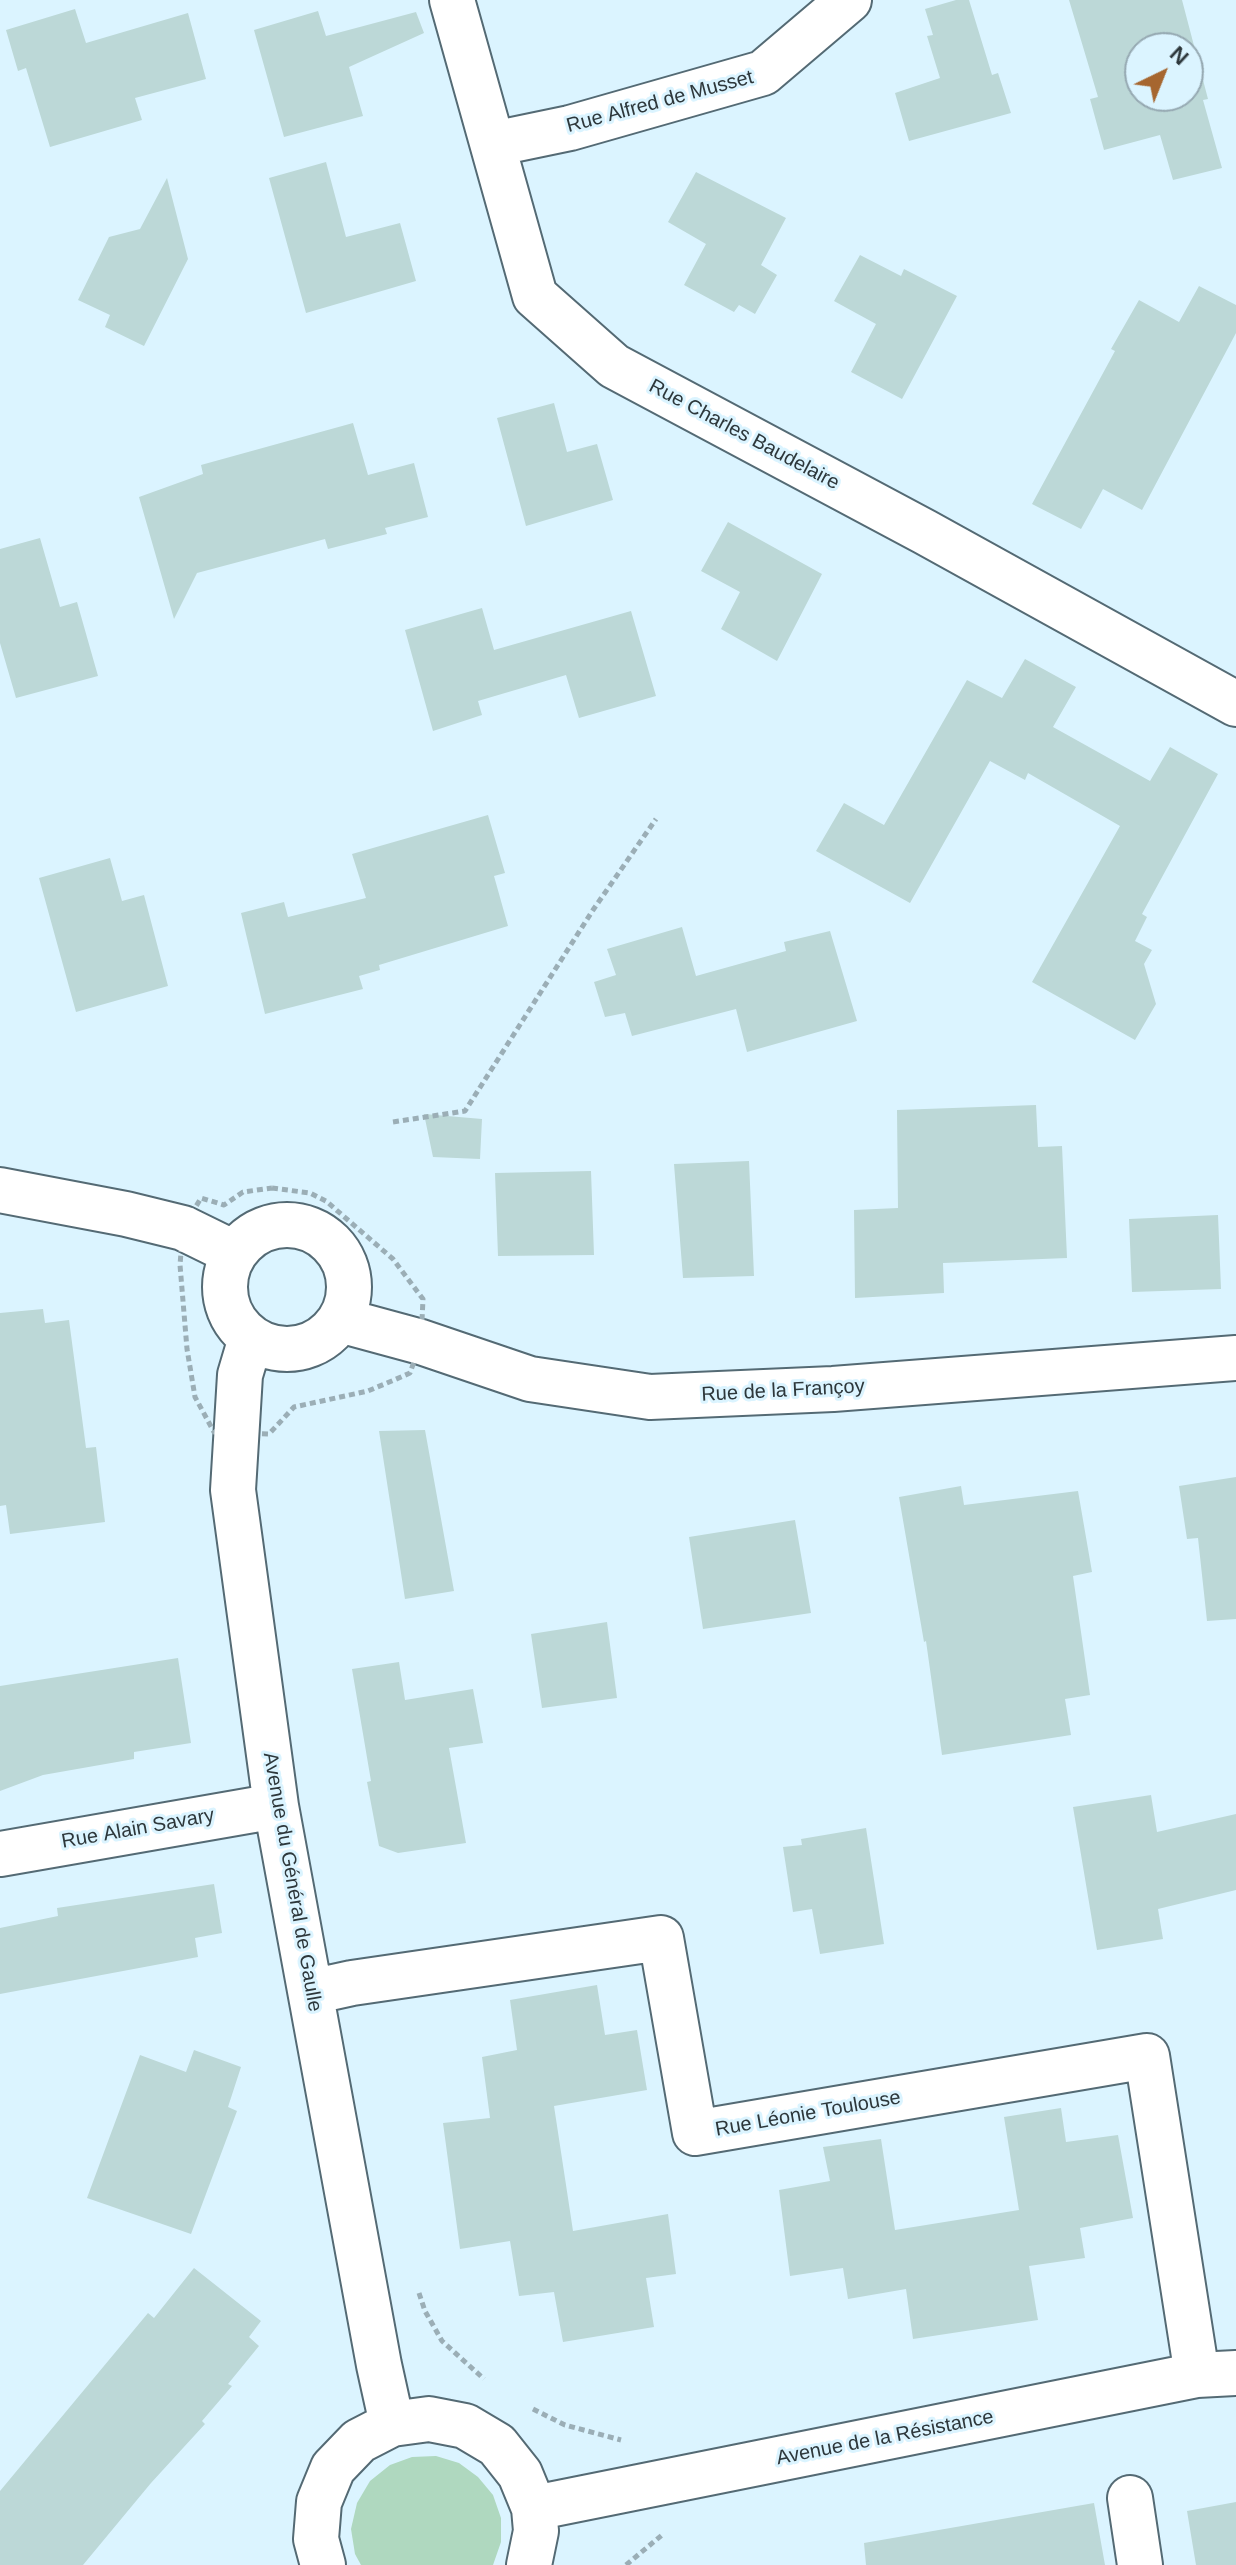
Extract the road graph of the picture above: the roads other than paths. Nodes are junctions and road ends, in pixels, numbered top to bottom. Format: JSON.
{"nodes":[{"id":1,"x":452,"y":0,"type":"edge"},
{"id":2,"x":849,"y":0,"type":"edge"},
{"id":3,"x":493,"y":144,"type":"junction"},
{"id":4,"x":1236,"y":704,"type":"edge"},
{"id":5,"x":0,"y":1190,"type":"edge"},
{"id":6,"x":234,"y":1253,"type":"junction"},
{"id":7,"x":340,"y":1320,"type":"junction"},
{"id":8,"x":251,"y":1338,"type":"junction"},
{"id":9,"x":1236,"y":1358,"type":"edge"},
{"id":10,"x":276,"y":1806,"type":"junction"},
{"id":11,"x":0,"y":1854,"type":"edge"},
{"id":12,"x":311,"y":1992,"type":"junction"},
{"id":13,"x":1216,"y":2374,"type":"edge"},
{"id":14,"x":392,"y":2424,"type":"junction"},
{"id":15,"x":1130,"y":2498,"type":"dead end"},
{"id":16,"x":534,"y":2508,"type":"junction"},
{"id":17,"x":323,"y":2565,"type":"edge"},
{"id":18,"x":529,"y":2565,"type":"edge"},
{"id":19,"x":1140,"y":2565,"type":"edge"}],
"edges":[{"from":1,"to":3,"type":"street","name":"Rue Charles Baudelaire"},
{"from":2,"to":3,"type":"street","name":"Rue Alfred de Musset"},
{"from":3,"to":4,"type":"street","name":"Rue Charles Baudelaire"},
{"from":5,"to":6,"type":"street"},
{"from":6,"to":7,"type":"street"},
{"from":6,"to":8,"type":"street"},
{"from":7,"to":8,"type":"street"},
{"from":7,"to":9,"type":"street","name":"Rue de la Françoy"},
{"from":8,"to":10,"type":"street","name":"Avenue du Général de Gaulle"},
{"from":10,"to":11,"type":"street","name":"Rue Alain Savary"},
{"from":10,"to":12,"type":"street","name":"Avenue du Général de Gaulle"},
{"from":12,"to":13,"type":"street","name":"Rue Léonie Toulouse"},
{"from":12,"to":14,"type":"street","name":"Avenue du Général de Gaulle"},
{"from":13,"to":16,"type":"street","name":"Avenue de la Résistance"},
{"from":14,"to":16,"type":"street"},
{"from":14,"to":17,"type":"street"},
{"from":15,"to":19,"type":"street"},
{"from":16,"to":18,"type":"street"}]}
